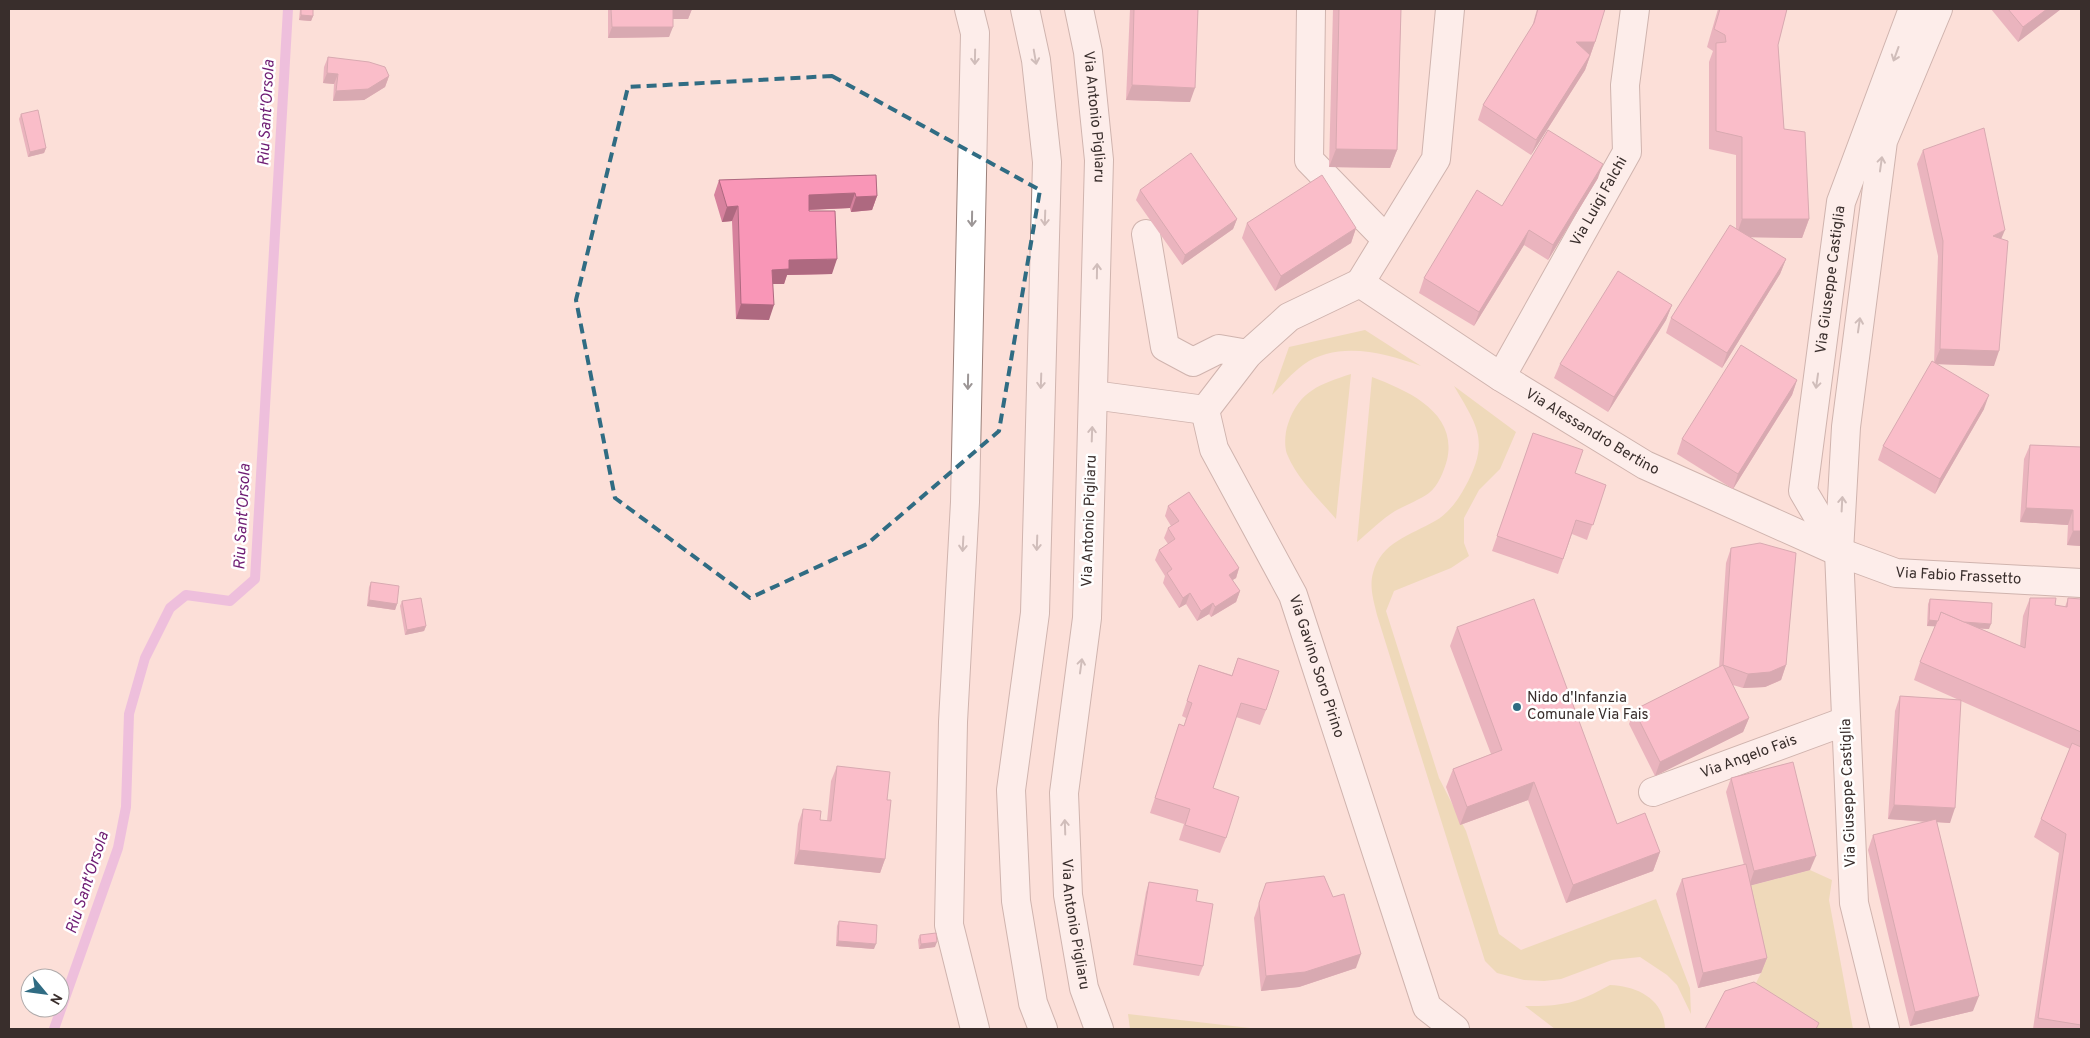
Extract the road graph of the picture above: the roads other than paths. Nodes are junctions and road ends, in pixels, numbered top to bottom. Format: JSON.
{"nodes":[{"id":1,"x":969,"y":9,"type":"edge"},
{"id":2,"x":1026,"y":9,"type":"edge"},
{"id":3,"x":1079,"y":9,"type":"edge"},
{"id":4,"x":1311,"y":9,"type":"edge"},
{"id":5,"x":1450,"y":9,"type":"edge"},
{"id":6,"x":1635,"y":9,"type":"edge"},
{"id":7,"x":1913,"y":9,"type":"edge"},
{"id":8,"x":1938,"y":9,"type":"edge"},
{"id":9,"x":1146,"y":234,"type":"dead end"},
{"id":10,"x":1386,"y":238,"type":"junction"},
{"id":11,"x":1360,"y":283,"type":"junction"},
{"id":12,"x":1248,"y":354,"type":"junction"},
{"id":13,"x":1501,"y":377,"type":"junction"},
{"id":14,"x":1094,"y":395,"type":"junction"},
{"id":15,"x":1205,"y":410,"type":"junction"},
{"id":16,"x":1839,"y":552,"type":"junction"},
{"id":17,"x":2081,"y":582,"type":"edge"},
{"id":18,"x":1846,"y":721,"type":"junction"},
{"id":19,"x":1653,"y":792,"type":"dead end"},
{"id":20,"x":1424,"y":1018,"type":"edge"},
{"id":21,"x":975,"y":1029,"type":"edge"},
{"id":22,"x":1043,"y":1029,"type":"edge"},
{"id":23,"x":1099,"y":1029,"type":"edge"},
{"id":24,"x":1455,"y":1029,"type":"edge"},
{"id":25,"x":1885,"y":1029,"type":"edge"}],
"edges":[{"from":1,"to":21,"type":"street","one_way":true},
{"from":2,"to":22,"type":"street","one_way":true},
{"from":14,"to":3,"type":"street","name":"Via Antonio Pigliaru","one_way":true},
{"from":4,"to":10,"type":"street"},
{"from":5,"to":10,"type":"street"},
{"from":6,"to":13,"type":"street","name":"Via Luigi Falchi"},
{"from":7,"to":16,"type":"street","name":"Via Giuseppe Castiglia","one_way":true},
{"from":16,"to":8,"type":"street","name":"Via Giuseppe Castiglia","one_way":true},
{"from":9,"to":12,"type":"street"},
{"from":10,"to":11,"type":"street"},
{"from":11,"to":12,"type":"street"},
{"from":11,"to":13,"type":"street","name":"Via Alessandro Bertino"},
{"from":12,"to":15,"type":"street"},
{"from":13,"to":16,"type":"street","name":"Via Alessandro Bertino"},
{"from":14,"to":15,"type":"street"},
{"from":23,"to":14,"type":"street","name":"Via Antonio Pigliaru","one_way":true},
{"from":15,"to":20,"type":"street","name":"Via Gavino Soro Pirino"},
{"from":16,"to":17,"type":"street","name":"Via Fabio Frassetto"},
{"from":16,"to":18,"type":"street","name":"Via Giuseppe Castiglia"},
{"from":18,"to":19,"type":"street","name":"Via Angelo Fais"},
{"from":18,"to":25,"type":"street","name":"Via Giuseppe Castiglia"},
{"from":20,"to":24,"type":"street","name":"Via Gavino Soro Pirino"}]}
